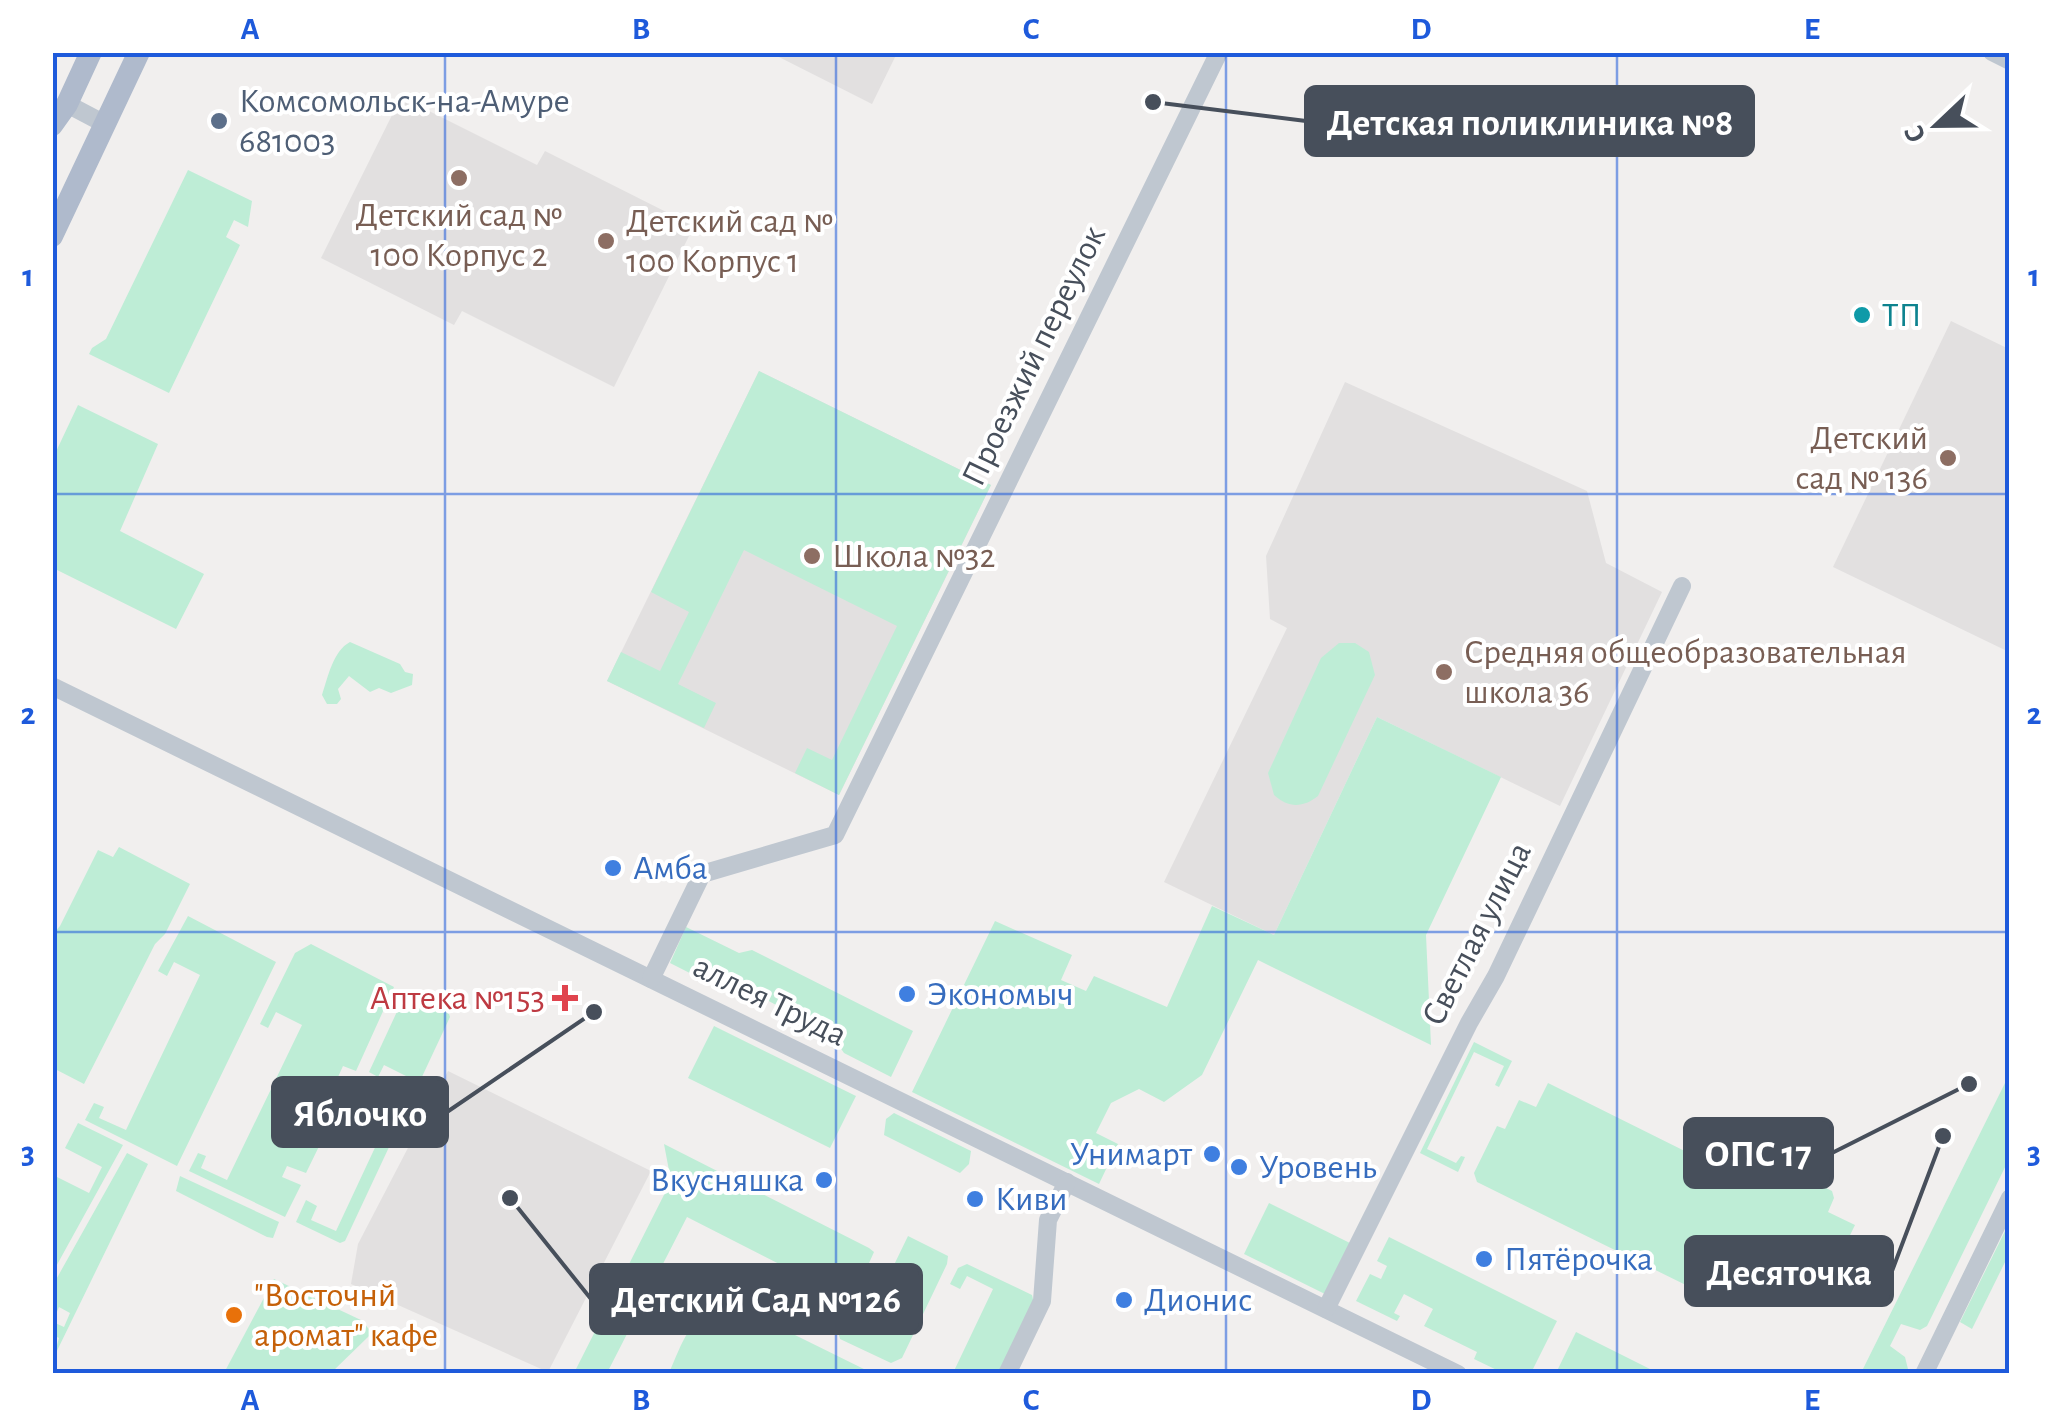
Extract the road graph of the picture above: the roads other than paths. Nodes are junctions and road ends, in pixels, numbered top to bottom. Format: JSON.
{"nodes":[{"id":1,"x":91,"y":52,"type":"edge"},
{"id":2,"x":139,"y":52,"type":"edge"},
{"id":3,"x":1219,"y":52,"type":"edge"},
{"id":4,"x":1992,"y":52,"type":"edge"},
{"id":5,"x":2010,"y":61,"type":"edge"},
{"id":6,"x":67,"y":104,"type":"junction"},
{"id":7,"x":105,"y":124,"type":"junction"},
{"id":8,"x":52,"y":125,"type":"edge"},
{"id":9,"x":52,"y":236,"type":"edge"},
{"id":10,"x":1682,"y":586,"type":"dead end"},
{"id":11,"x":52,"y":686,"type":"edge"},
{"id":12,"x":651,"y":979,"type":"junction"},
{"id":13,"x":1067,"y":1182,"type":"junction"},
{"id":14,"x":2010,"y":1198,"type":"edge"},
{"id":15,"x":1326,"y":1309,"type":"junction"},
{"id":16,"x":1006,"y":1374,"type":"edge"},
{"id":17,"x":1458,"y":1374,"type":"edge"},
{"id":18,"x":1924,"y":1374,"type":"edge"}],
"edges":[{"from":1,"to":6,"type":"main road"},
{"from":2,"to":7,"type":"main road"},
{"from":3,"to":12,"type":"street","name":"Проезжий переулок"},
{"from":4,"to":5,"type":"street"},
{"from":6,"to":7,"type":"street"},
{"from":6,"to":8,"type":"main road"},
{"from":7,"to":9,"type":"main road"},
{"from":10,"to":15,"type":"street","name":"Светлая улица"},
{"from":11,"to":12,"type":"street","name":"аллея Труда"},
{"from":12,"to":13,"type":"street","name":"аллея Труда"},
{"from":13,"to":15,"type":"street","name":"аллея Труда"},
{"from":13,"to":16,"type":"street"},
{"from":14,"to":18,"type":"street"},
{"from":15,"to":17,"type":"street","name":"аллея Труда"}]}
